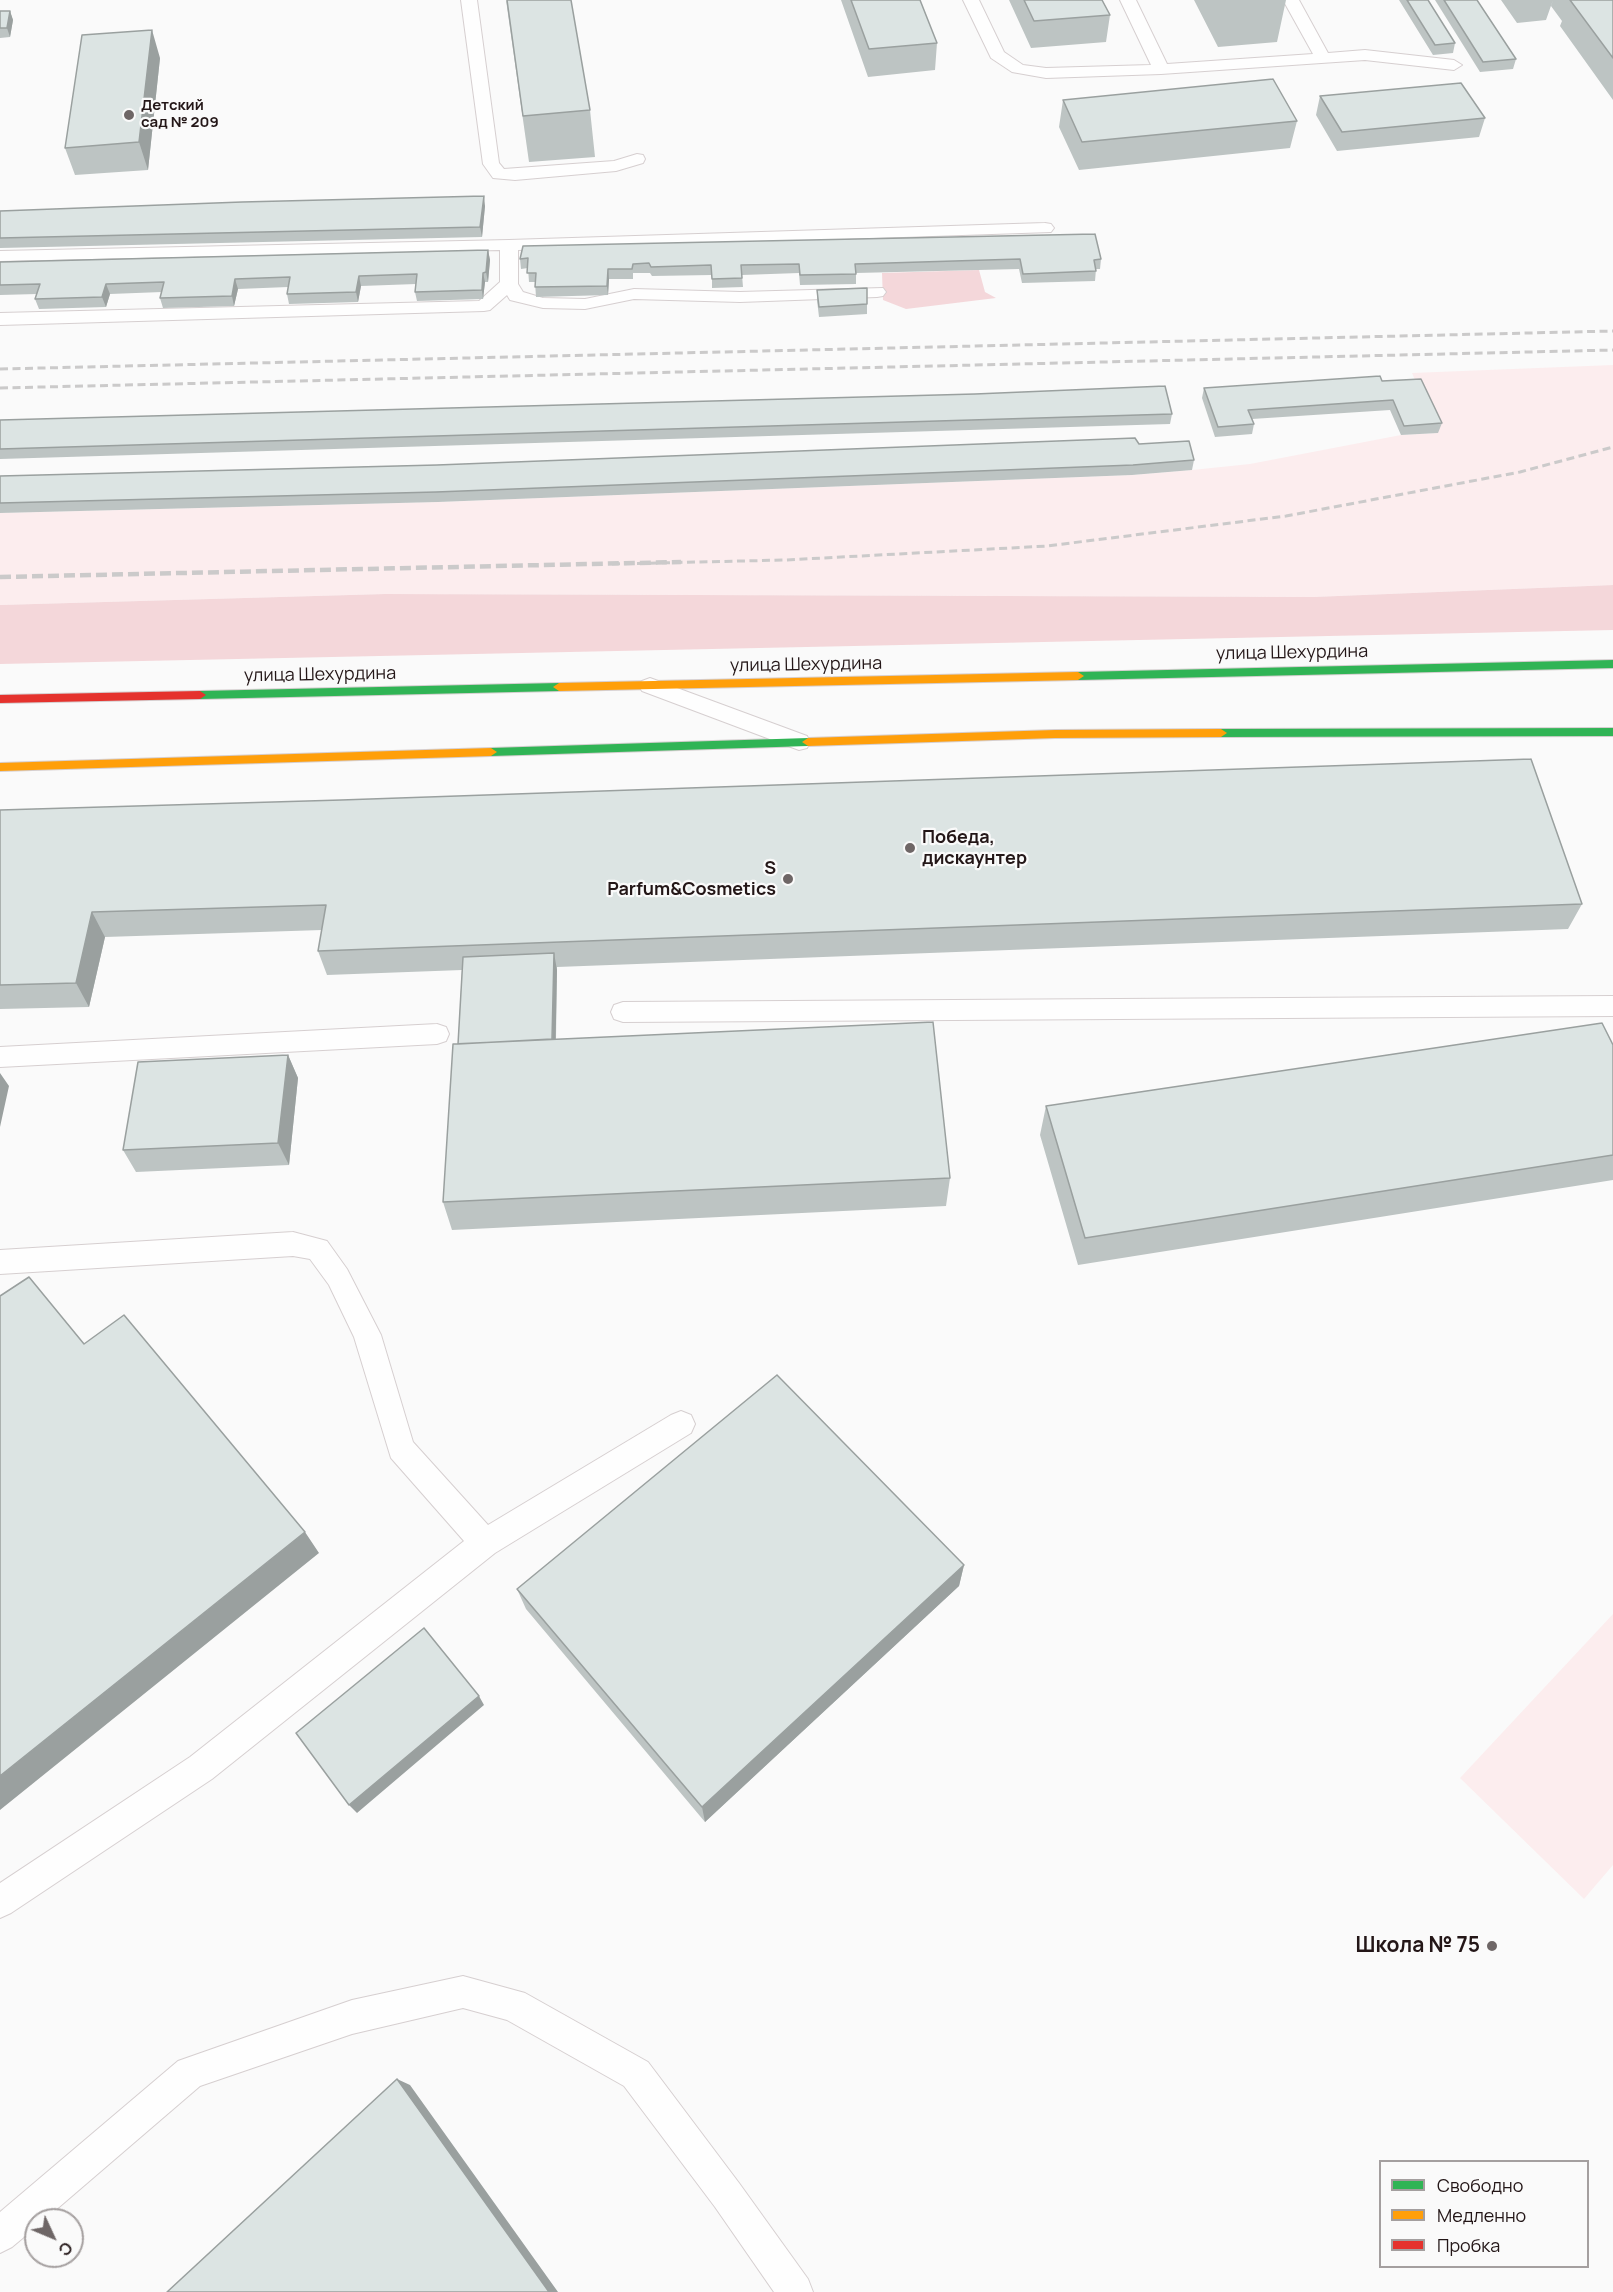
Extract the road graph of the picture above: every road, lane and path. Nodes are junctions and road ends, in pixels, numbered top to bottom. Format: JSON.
{"nodes":[{"id":1,"x":469,"y":0,"type":"edge"},
{"id":2,"x":971,"y":0,"type":"edge"},
{"id":3,"x":1128,"y":0,"type":"edge"},
{"id":4,"x":1291,"y":0,"type":"edge"},
{"id":5,"x":1323,"y":58,"type":"junction"},
{"id":6,"x":1454,"y":66,"type":"dead end"},
{"id":7,"x":1161,"y":69,"type":"junction"},
{"id":8,"x":637,"y":159,"type":"dead end"},
{"id":9,"x":1045,"y":228,"type":"dead end"},
{"id":10,"x":508,"y":245,"type":"junction"},
{"id":11,"x":0,"y":255,"type":"edge"},
{"id":12,"x":509,"y":284,"type":"junction"},
{"id":13,"x":877,"y":292,"type":"dead end"},
{"id":14,"x":0,"y":319,"type":"edge"},
{"id":15,"x":1613,"y":664,"type":"edge"},
{"id":16,"x":650,"y":686,"type":"junction"},
{"id":17,"x":0,"y":699,"type":"edge"},
{"id":18,"x":1613,"y":732,"type":"edge"},
{"id":19,"x":799,"y":742,"type":"junction"},
{"id":20,"x":0,"y":767,"type":"edge"},
{"id":21,"x":1613,"y":1006,"type":"edge"},
{"id":22,"x":623,"y":1012,"type":"dead end"},
{"id":23,"x":437,"y":1034,"type":"dead end"},
{"id":24,"x":0,"y":1057,"type":"edge"},
{"id":25,"x":0,"y":1262,"type":"edge"},
{"id":26,"x":681,"y":1424,"type":"dead end"},
{"id":27,"x":485,"y":1543,"type":"junction"},
{"id":28,"x":0,"y":1902,"type":"edge"},
{"id":29,"x":0,"y":2235,"type":"edge"},
{"id":30,"x":795,"y":2292,"type":"edge"}],
"edges":[{"from":1,"to":8,"type":"lane"},
{"from":2,"to":7,"type":"lane"},
{"from":3,"to":7,"type":"lane"},
{"from":4,"to":5,"type":"lane"},
{"from":5,"to":6,"type":"lane"},
{"from":5,"to":7,"type":"lane"},
{"from":9,"to":10,"type":"lane"},
{"from":10,"to":11,"type":"lane"},
{"from":10,"to":12,"type":"lane"},
{"from":12,"to":13,"type":"lane"},
{"from":12,"to":14,"type":"lane"},
{"from":15,"to":16,"type":"main road","name":"улица Шехурдина"},
{"from":16,"to":17,"type":"main road","name":"улица Шехурдина"},
{"from":16,"to":19,"type":"lane"},
{"from":18,"to":19,"type":"main road"},
{"from":19,"to":20,"type":"main road"},
{"from":21,"to":22,"type":"lane"},
{"from":23,"to":24,"type":"lane"},
{"from":25,"to":27,"type":"lane"},
{"from":26,"to":27,"type":"lane"},
{"from":27,"to":28,"type":"lane"},
{"from":29,"to":30,"type":"lane"}]}
